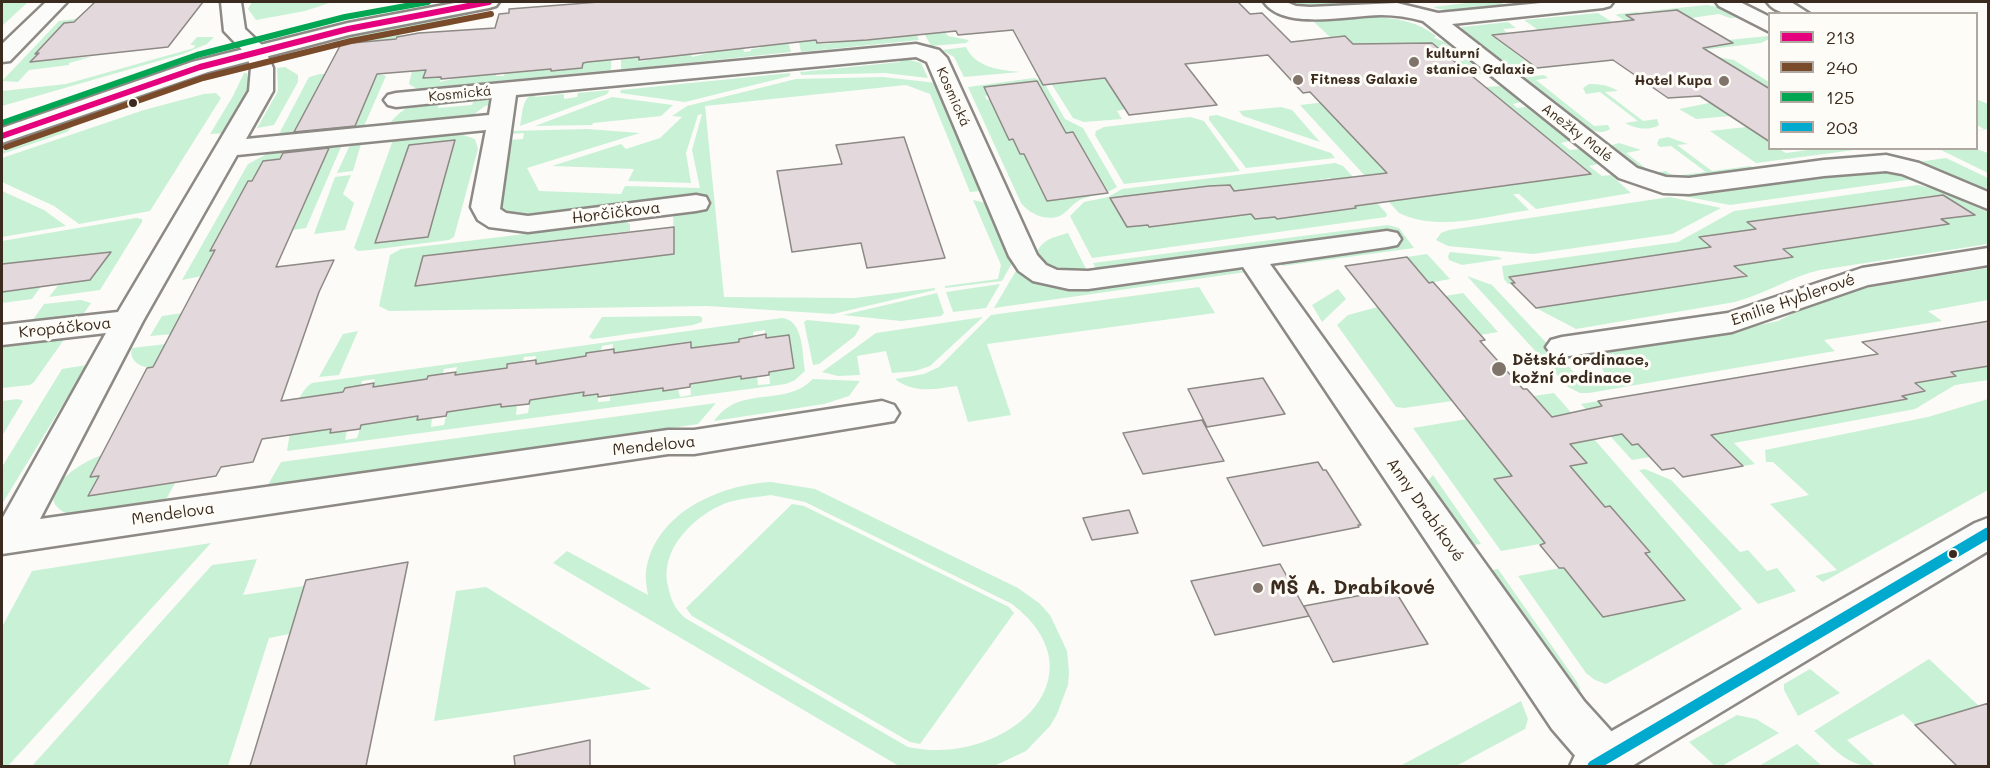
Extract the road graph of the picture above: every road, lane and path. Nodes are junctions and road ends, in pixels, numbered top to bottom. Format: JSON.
{"nodes":[{"id":1,"x":57,"y":2,"type":"edge"},
{"id":2,"x":231,"y":2,"type":"edge"},
{"id":3,"x":423,"y":2,"type":"edge"},
{"id":4,"x":489,"y":2,"type":"edge"},
{"id":5,"x":1604,"y":2,"type":"edge"},
{"id":6,"x":1726,"y":2,"type":"edge"},
{"id":7,"x":1777,"y":2,"type":"edge"},
{"id":8,"x":1277,"y":4,"type":"edge"},
{"id":9,"x":1796,"y":12,"type":"edge"},
{"id":10,"x":1434,"y":20,"type":"junction"},
{"id":11,"x":1768,"y":25,"type":"edge"},
{"id":12,"x":250,"y":47,"type":"junction"},
{"id":13,"x":2,"y":56,"type":"edge"},
{"id":14,"x":505,"y":90,"type":"junction"},
{"id":15,"x":396,"y":100,"type":"dead end"},
{"id":16,"x":2,"y":121,"type":"edge"},
{"id":17,"x":499,"y":121,"type":"junction"},
{"id":18,"x":2,"y":136,"type":"edge"},
{"id":19,"x":229,"y":148,"type":"junction"},
{"id":20,"x":1893,"y":157,"type":"edge"},
{"id":21,"x":1989,"y":201,"type":"edge"},
{"id":22,"x":696,"y":203,"type":"dead end"},
{"id":23,"x":1387,"y":239,"type":"dead end"},
{"id":24,"x":1989,"y":257,"type":"edge"},
{"id":25,"x":1251,"y":258,"type":"junction"},
{"id":26,"x":128,"y":321,"type":"junction"},
{"id":27,"x":2,"y":335,"type":"edge"},
{"id":28,"x":1562,"y":347,"type":"dead end"},
{"id":29,"x":882,"y":413,"type":"dead end"},
{"id":30,"x":1989,"y":533,"type":"edge"},
{"id":31,"x":6,"y":538,"type":"edge"},
{"id":32,"x":1599,"y":762,"type":"edge"}],
"edges":[{"from":1,"to":13,"type":"street"},
{"from":2,"to":12,"type":"street","name":"Mendelova"},
{"from":3,"to":12,"type":"street"},
{"from":4,"to":12,"type":"street"},
{"from":5,"to":10,"type":"street"},
{"from":6,"to":11,"type":"street"},
{"from":7,"to":9,"type":"street"},
{"from":8,"to":10,"type":"street","name":"Anežky Malé"},
{"from":10,"to":20,"type":"street","name":"Anežky Malé"},
{"from":12,"to":16,"type":"street"},
{"from":12,"to":18,"type":"street"},
{"from":12,"to":19,"type":"street","name":"Mendelova"},
{"from":14,"to":15,"type":"street","name":"Kosmická"},
{"from":14,"to":17,"type":"street","name":"Horčičkova"},
{"from":14,"to":25,"type":"street","name":"Kosmická"},
{"from":17,"to":19,"type":"street"},
{"from":17,"to":22,"type":"street","name":"Horčičkova"},
{"from":19,"to":26,"type":"street","name":"Mendelova"},
{"from":20,"to":21,"type":"street","name":"Anežky Malé"},
{"from":23,"to":25,"type":"street","name":"Kosmická"},
{"from":24,"to":28,"type":"street","name":"Emilie Hyblerové"},
{"from":25,"to":32,"type":"street","name":"Anny Drabíkové"},
{"from":26,"to":27,"type":"street","name":"Kropáčkova"},
{"from":26,"to":31,"type":"street","name":"Mendelova"},
{"from":29,"to":31,"type":"street","name":"Mendelova"},
{"from":30,"to":32,"type":"street"}]}
